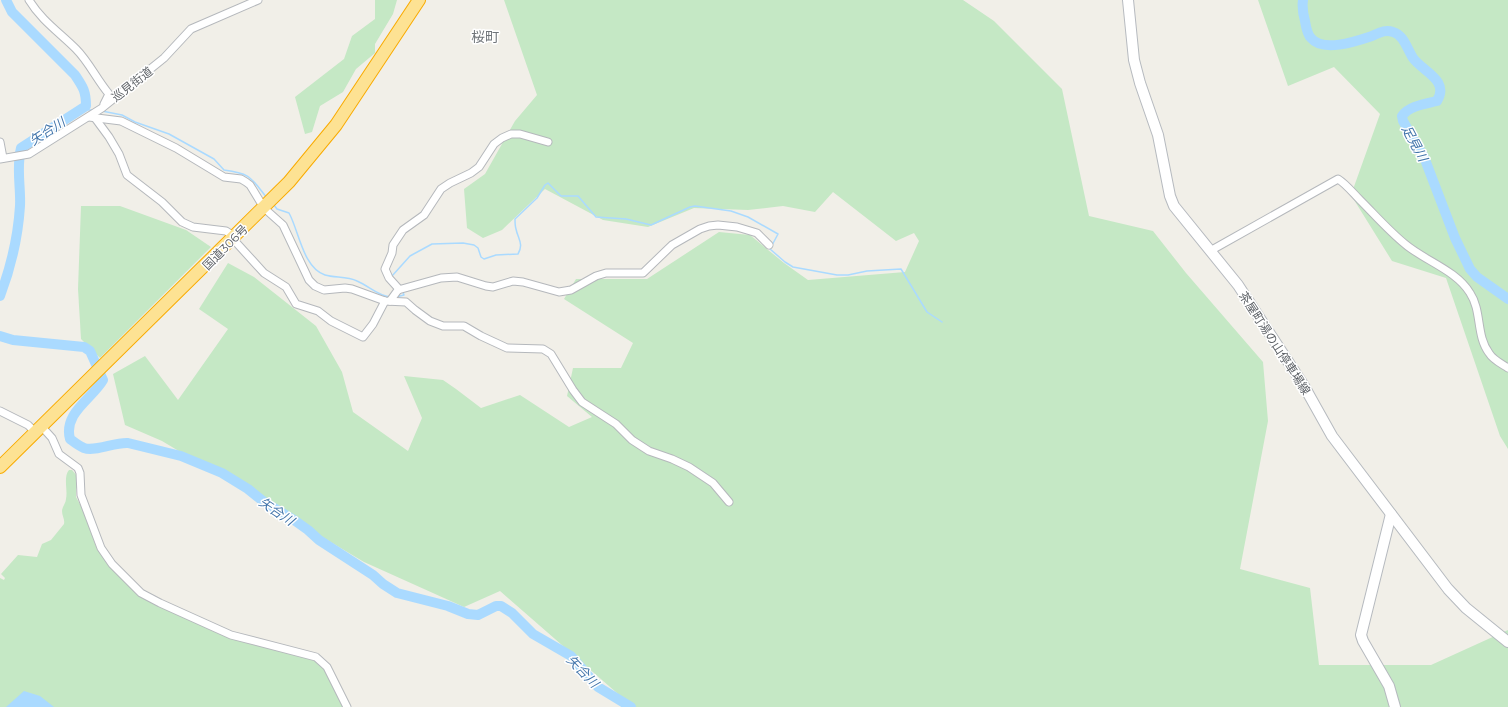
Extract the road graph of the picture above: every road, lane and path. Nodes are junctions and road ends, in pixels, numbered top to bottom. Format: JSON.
{"nodes":[{"id":1,"x":29,"y":0,"type":"edge"},
{"id":2,"x":258,"y":0,"type":"edge"},
{"id":3,"x":419,"y":0,"type":"edge"},
{"id":4,"x":1128,"y":0,"type":"edge"},
{"id":5,"x":103,"y":107,"type":"junction"},
{"id":6,"x":92,"y":116,"type":"junction"},
{"id":7,"x":0,"y":142,"type":"edge"},
{"id":8,"x":548,"y":142,"type":"dead end"},
{"id":9,"x":1,"y":159,"type":"edge"},
{"id":10,"x":268,"y":204,"type":"junction"},
{"id":11,"x":234,"y":238,"type":"junction"},
{"id":12,"x":769,"y":246,"type":"dead end"},
{"id":13,"x":1210,"y":251,"type":"junction"},
{"id":14,"x":395,"y":295,"type":"junction"},
{"id":15,"x":1508,"y":368,"type":"edge"},
{"id":16,"x":0,"y":412,"type":"edge"},
{"id":17,"x":39,"y":430,"type":"junction"},
{"id":18,"x":0,"y":467,"type":"edge"},
{"id":19,"x":729,"y":502,"type":"dead end"},
{"id":20,"x":1391,"y":514,"type":"junction"},
{"id":21,"x":1508,"y":642,"type":"edge"},
{"id":22,"x":347,"y":707,"type":"edge"},
{"id":23,"x":1395,"y":707,"type":"edge"}],
"edges":[{"from":1,"to":5,"type":"street"},
{"from":2,"to":5,"type":"street","name":"巡見街道"},
{"from":3,"to":10,"type":"highway","name":"国道306号"},
{"from":4,"to":13,"type":"main road","name":"茶屋町湯の山停車場線"},
{"from":5,"to":6,"type":"street","name":"巡見街道"},
{"from":6,"to":9,"type":"street","name":"巡見街道"},
{"from":6,"to":10,"type":"street"},
{"from":6,"to":11,"type":"street"},
{"from":7,"to":9,"type":"street"},
{"from":8,"to":14,"type":"street"},
{"from":10,"to":11,"type":"highway","name":"国道306号"},
{"from":10,"to":14,"type":"street"},
{"from":11,"to":14,"type":"street"},
{"from":11,"to":17,"type":"highway","name":"国道306号"},
{"from":12,"to":14,"type":"street"},
{"from":13,"to":15,"type":"street"},
{"from":13,"to":20,"type":"main road","name":"茶屋町湯の山停車場線"},
{"from":14,"to":19,"type":"street"},
{"from":16,"to":17,"type":"street"},
{"from":17,"to":18,"type":"highway","name":"国道306号"},
{"from":17,"to":22,"type":"street"},
{"from":20,"to":21,"type":"main road","name":"茶屋町湯の山停車場線"},
{"from":20,"to":23,"type":"main road"}]}
